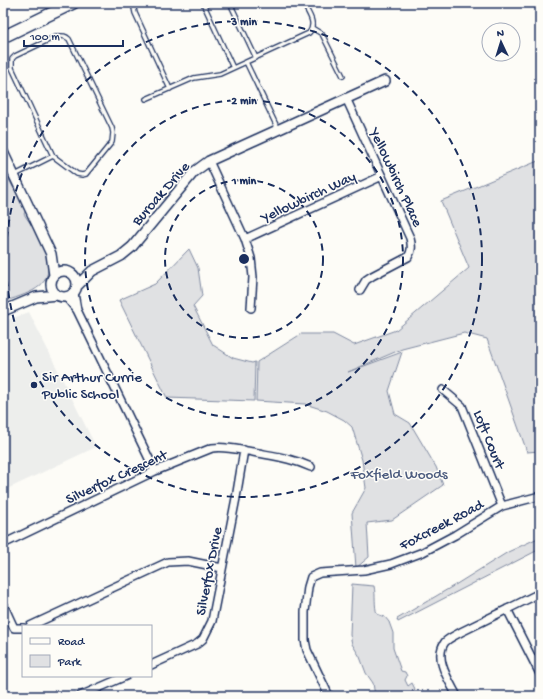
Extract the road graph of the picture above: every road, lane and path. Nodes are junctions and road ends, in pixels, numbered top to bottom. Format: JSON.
{"nodes":[{"id":1,"x":73,"y":3,"type":"edge"},
{"id":2,"x":133,"y":3,"type":"edge"},
{"id":3,"x":203,"y":3,"type":"edge"},
{"id":4,"x":230,"y":3,"type":"edge"},
{"id":5,"x":303,"y":3,"type":"edge"},
{"id":6,"x":312,"y":28,"type":"junction"},
{"id":7,"x":3,"y":37,"type":"edge"},
{"id":8,"x":256,"y":58,"type":"junction"},
{"id":9,"x":246,"y":62,"type":"junction"},
{"id":10,"x":233,"y":68,"type":"junction"},
{"id":11,"x":343,"y":76,"type":"dead end"},
{"id":12,"x":385,"y":81,"type":"dead end"},
{"id":13,"x":170,"y":89,"type":"junction"},
{"id":14,"x":346,"y":98,"type":"junction"},
{"id":15,"x":146,"y":100,"type":"dead end"},
{"id":16,"x":278,"y":130,"type":"junction"},
{"id":17,"x":3,"y":152,"type":"edge"},
{"id":18,"x":53,"y":156,"type":"junction"},
{"id":19,"x":208,"y":161,"type":"junction"},
{"id":20,"x":14,"y":175,"type":"junction"},
{"id":21,"x":382,"y":176,"type":"junction"},
{"id":22,"x":244,"y":239,"type":"junction"},
{"id":23,"x":51,"y":254,"type":"junction"},
{"id":24,"x":92,"y":271,"type":"junction"},
{"id":25,"x":70,"y":272,"type":"junction"},
{"id":26,"x":52,"y":279,"type":"junction"},
{"id":27,"x":360,"y":290,"type":"dead end"},
{"id":28,"x":69,"y":293,"type":"junction"},
{"id":29,"x":36,"y":297,"type":"junction"},
{"id":30,"x":251,"y":308,"type":"dead end"},
{"id":31,"x":3,"y":311,"type":"edge"},
{"id":32,"x":443,"y":390,"type":"dead end"},
{"id":33,"x":244,"y":450,"type":"junction"},
{"id":34,"x":311,"y":467,"type":"dead end"},
{"id":35,"x":155,"y":471,"type":"junction"},
{"id":36,"x":540,"y":496,"type":"edge"},
{"id":37,"x":502,"y":506,"type":"junction"},
{"id":38,"x":3,"y":544,"type":"edge"},
{"id":39,"x":222,"y":568,"type":"junction"},
{"id":40,"x":540,"y":593,"type":"edge"},
{"id":41,"x":3,"y":604,"type":"edge"},
{"id":42,"x":507,"y":609,"type":"junction"},
{"id":43,"x":32,"y":625,"type":"edge"},
{"id":44,"x":22,"y":628,"type":"edge"},
{"id":45,"x":152,"y":665,"type":"edge"},
{"id":46,"x":540,"y":674,"type":"edge"},
{"id":47,"x":124,"y":677,"type":"edge"},
{"id":48,"x":96,"y":693,"type":"edge"},
{"id":49,"x":80,"y":696,"type":"edge"},
{"id":50,"x":329,"y":696,"type":"edge"},
{"id":51,"x":457,"y":696,"type":"edge"}],
"edges":[{"from":1,"to":7,"type":"main road"},
{"from":2,"to":13,"type":"lane"},
{"from":3,"to":10,"type":"lane"},
{"from":4,"to":8,"type":"lane"},
{"from":5,"to":6,"type":"lane"},
{"from":6,"to":8,"type":"lane"},
{"from":6,"to":11,"type":"lane"},
{"from":8,"to":9,"type":"lane"},
{"from":9,"to":10,"type":"lane"},
{"from":9,"to":16,"type":"lane"},
{"from":10,"to":13,"type":"lane"},
{"from":12,"to":14,"type":"street","name":"Buroak Drive"},
{"from":13,"to":15,"type":"lane"},
{"from":14,"to":16,"type":"street","name":"Buroak Drive"},
{"from":14,"to":21,"type":"street","name":"Yellowbirch Place"},
{"from":16,"to":19,"type":"street","name":"Buroak Drive"},
{"from":17,"to":20,"type":"street"},
{"from":18,"to":18,"type":"lane"},
{"from":18,"to":20,"type":"lane"},
{"from":19,"to":22,"type":"street"},
{"from":19,"to":24,"type":"street","name":"Buroak Drive"},
{"from":20,"to":23,"type":"street"},
{"from":21,"to":22,"type":"street","name":"Yellowbirch Way"},
{"from":21,"to":27,"type":"street","name":"Yellowbirch Place"},
{"from":22,"to":30,"type":"street"},
{"from":23,"to":25,"type":"street"},
{"from":23,"to":26,"type":"street"},
{"from":24,"to":25,"type":"street","name":"Buroak Drive"},
{"from":24,"to":28,"type":"street","name":"Buroak Drive"},
{"from":25,"to":26,"type":"street"},
{"from":25,"to":28,"type":"street"},
{"from":26,"to":28,"type":"street"},
{"from":26,"to":29,"type":"street"},
{"from":28,"to":29,"type":"street"},
{"from":28,"to":35,"type":"street"},
{"from":29,"to":31,"type":"street"},
{"from":32,"to":37,"type":"street","name":"Loft Court"},
{"from":33,"to":34,"type":"street","name":"Silverfox Crescent"},
{"from":33,"to":35,"type":"street","name":"Silverfox Crescent"},
{"from":33,"to":39,"type":"street","name":"Silverfox Drive"},
{"from":35,"to":38,"type":"street","name":"Silverfox Crescent"},
{"from":36,"to":37,"type":"street","name":"Foxcreek Road"},
{"from":37,"to":50,"type":"street","name":"Foxcreek Road"},
{"from":39,"to":43,"type":"street"},
{"from":39,"to":45,"type":"street","name":"Silverfox Drive"},
{"from":40,"to":42,"type":"street"},
{"from":41,"to":44,"type":"street"},
{"from":42,"to":46,"type":"street"},
{"from":42,"to":51,"type":"street"},
{"from":47,"to":48,"type":"street"},
{"from":48,"to":49,"type":"street"}]}
